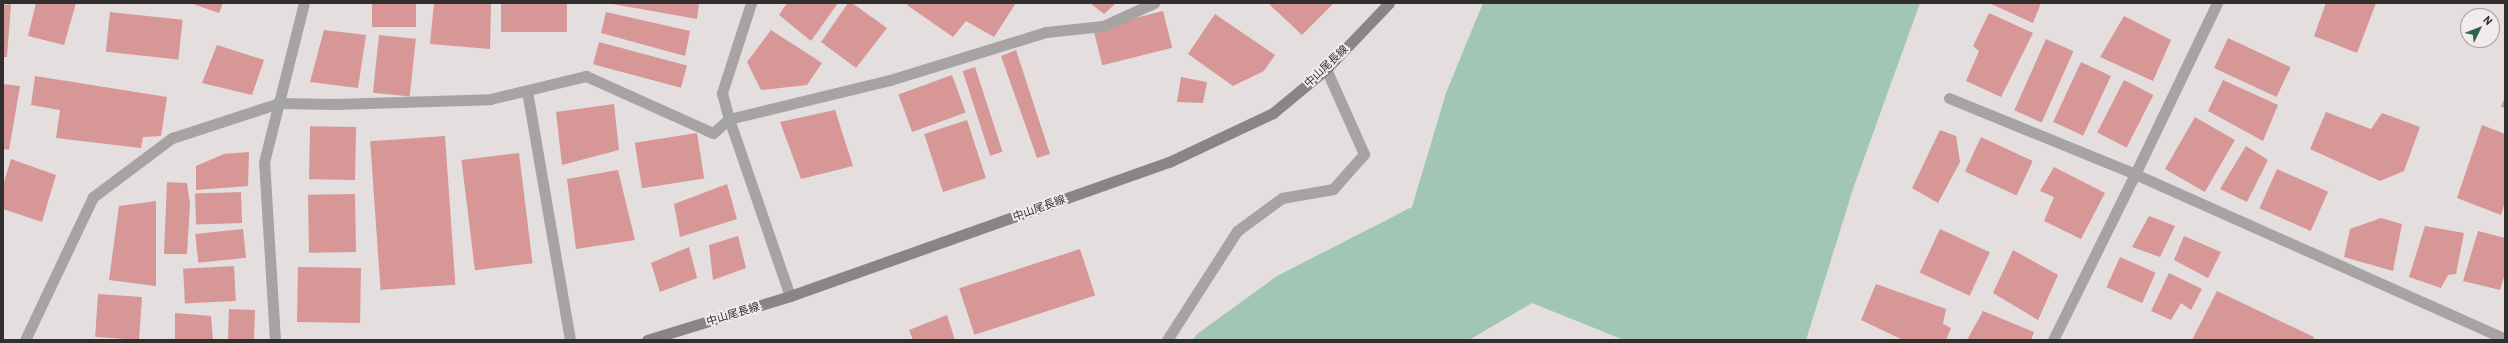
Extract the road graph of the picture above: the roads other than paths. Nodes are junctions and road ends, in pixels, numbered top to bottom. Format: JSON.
{"nodes":[{"id":1,"x":304,"y":3,"type":"edge"},
{"id":2,"x":750,"y":3,"type":"edge"},
{"id":3,"x":1154,"y":3,"type":"edge"},
{"id":4,"x":1389,"y":3,"type":"edge"},
{"id":5,"x":2216,"y":3,"type":"edge"},
{"id":6,"x":1326,"y":69,"type":"junction"},
{"id":7,"x":527,"y":92,"type":"junction"},
{"id":8,"x":1949,"y":98,"type":"dead end"},
{"id":9,"x":279,"y":103,"type":"junction"},
{"id":10,"x":729,"y":119,"type":"junction"},
{"id":11,"x":2135,"y":174,"type":"junction"},
{"id":12,"x":790,"y":296,"type":"junction"},
{"id":13,"x":2505,"y":339,"type":"edge"},
{"id":14,"x":25,"y":340,"type":"edge"},
{"id":15,"x":275,"y":340,"type":"edge"},
{"id":16,"x":570,"y":340,"type":"edge"},
{"id":17,"x":648,"y":340,"type":"edge"},
{"id":18,"x":1167,"y":340,"type":"edge"},
{"id":19,"x":2053,"y":340,"type":"edge"}],
"edges":[{"from":1,"to":9,"type":"street"},
{"from":2,"to":10,"type":"street"},
{"from":3,"to":10,"type":"street"},
{"from":4,"to":6,"type":"main road","name":"中山尾長線"},
{"from":5,"to":11,"type":"street"},
{"from":6,"to":12,"type":"main road","name":"中山尾長線"},
{"from":6,"to":18,"type":"street"},
{"from":7,"to":9,"type":"street"},
{"from":7,"to":10,"type":"street"},
{"from":7,"to":16,"type":"street"},
{"from":8,"to":11,"type":"street"},
{"from":9,"to":14,"type":"street"},
{"from":9,"to":15,"type":"street"},
{"from":10,"to":12,"type":"street"},
{"from":11,"to":13,"type":"street"},
{"from":11,"to":19,"type":"street"},
{"from":12,"to":17,"type":"main road","name":"中山尾長線"}]}
